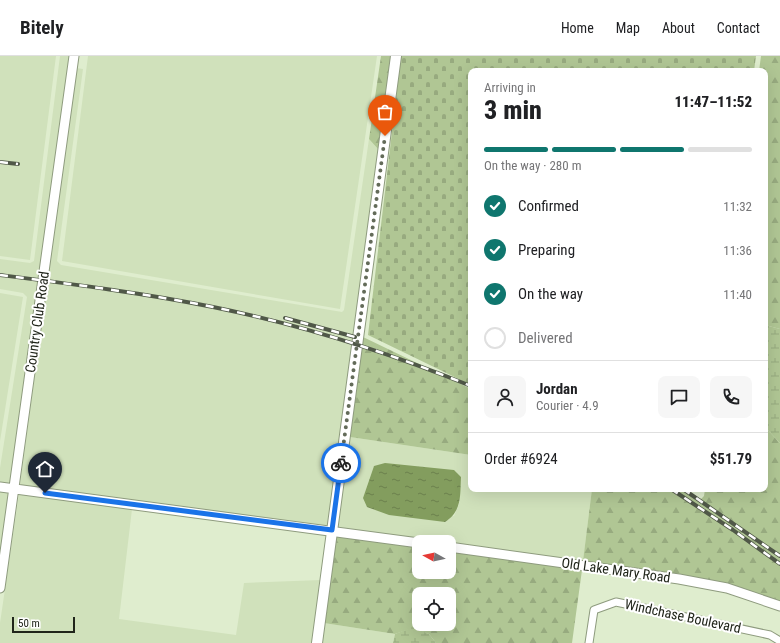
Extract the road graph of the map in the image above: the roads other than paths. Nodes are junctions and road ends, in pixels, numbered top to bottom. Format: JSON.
{"nodes":[{"id":1,"x":74,"y":56,"type":"edge"},
{"id":2,"x":396,"y":56,"type":"edge"},
{"id":3,"x":0,"y":487,"type":"edge"},
{"id":4,"x":14,"y":489,"type":"junction"},
{"id":5,"x":332,"y":530,"type":"junction"},
{"id":6,"x":412,"y":542,"type":"edge"},
{"id":7,"x":456,"y":548,"type":"edge"},
{"id":8,"x":0,"y":588,"type":"edge"},
{"id":9,"x":780,"y":606,"type":"edge"},
{"id":10,"x":780,"y":641,"type":"edge"},
{"id":11,"x":317,"y":643,"type":"edge"},
{"id":12,"x":589,"y":643,"type":"edge"}],
"edges":[{"from":1,"to":4,"type":"street","name":"Country Club Road"},
{"from":2,"to":5,"type":"main road"},
{"from":3,"to":4,"type":"street"},
{"from":4,"to":5,"type":"street"},
{"from":4,"to":8,"type":"street","name":"Country Club Road"},
{"from":5,"to":6,"type":"street"},
{"from":5,"to":11,"type":"main road"},
{"from":7,"to":9,"type":"street","name":"Old Lake Mary Road"},
{"from":10,"to":12,"type":"street","name":"Windchase Boulevard"}]}
